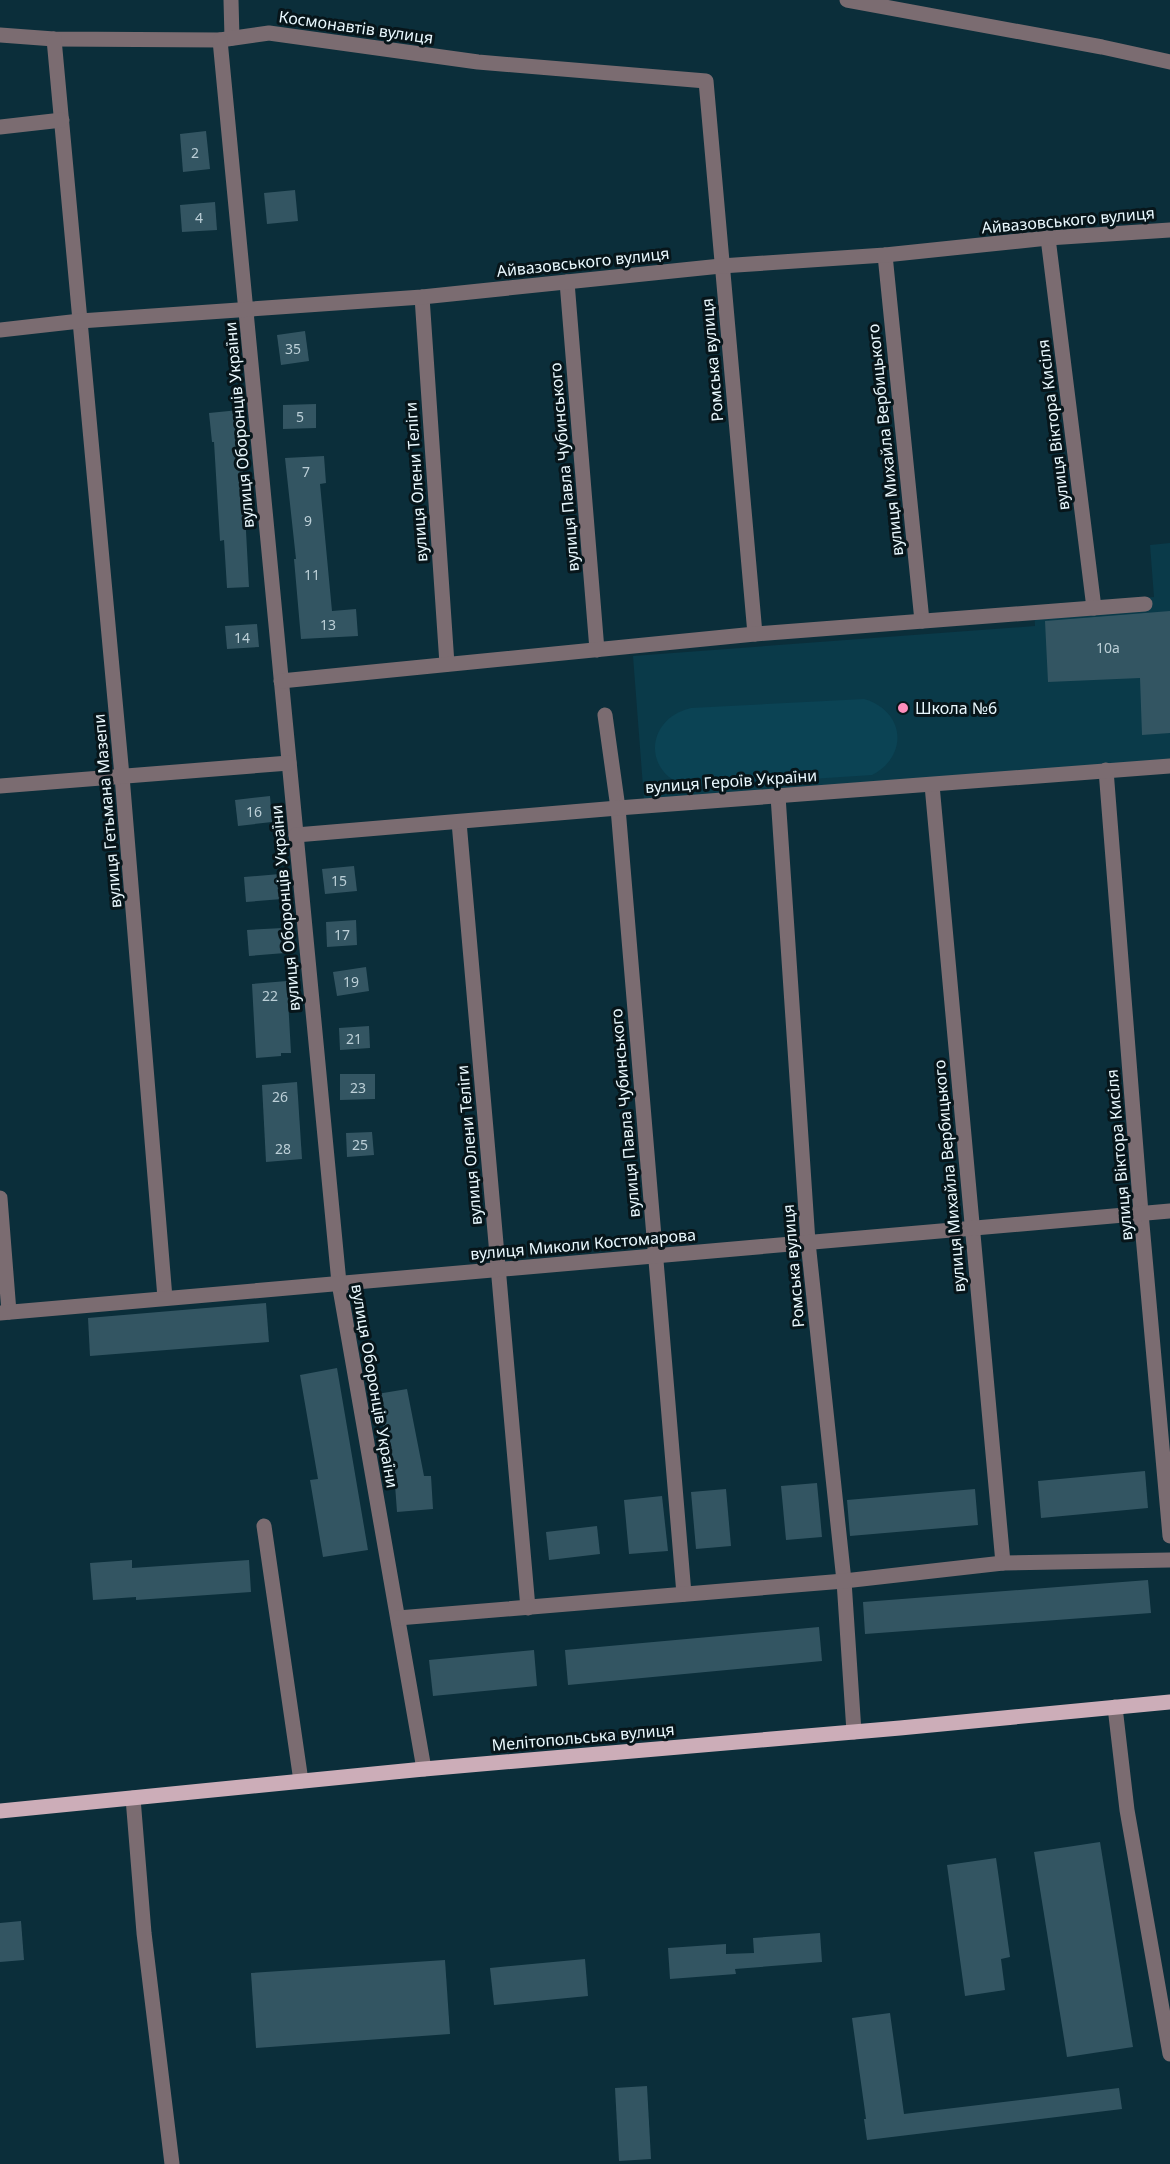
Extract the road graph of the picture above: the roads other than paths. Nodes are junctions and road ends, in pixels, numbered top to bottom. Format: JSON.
{"nodes":[{"id":1,"x":231,"y":0,"type":"edge"},
{"id":2,"x":847,"y":0,"type":"edge"},
{"id":3,"x":0,"y":35,"type":"edge"},
{"id":4,"x":54,"y":39,"type":"junction"},
{"id":5,"x":226,"y":39,"type":"junction"},
{"id":6,"x":1170,"y":62,"type":"edge"},
{"id":7,"x":706,"y":81,"type":"joint"},
{"id":8,"x":62,"y":120,"type":"junction"},
{"id":9,"x":0,"y":127,"type":"edge"},
{"id":10,"x":1170,"y":230,"type":"edge"},
{"id":11,"x":1048,"y":238,"type":"junction"},
{"id":12,"x":885,"y":255,"type":"junction"},
{"id":13,"x":721,"y":266,"type":"junction"},
{"id":14,"x":567,"y":282,"type":"junction"},
{"id":15,"x":422,"y":297,"type":"junction"},
{"id":16,"x":246,"y":310,"type":"junction"},
{"id":17,"x":80,"y":321,"type":"junction"},
{"id":18,"x":0,"y":330,"type":"edge"},
{"id":19,"x":1145,"y":604,"type":"dead end"},
{"id":20,"x":1094,"y":608,"type":"junction"},
{"id":21,"x":922,"y":621,"type":"junction"},
{"id":22,"x":755,"y":634,"type":"junction"},
{"id":23,"x":597,"y":650,"type":"junction"},
{"id":24,"x":447,"y":664,"type":"junction"},
{"id":25,"x":281,"y":681,"type":"junction"},
{"id":26,"x":605,"y":716,"type":"dead end"},
{"id":27,"x":289,"y":763,"type":"junction"},
{"id":28,"x":1170,"y":766,"type":"edge"},
{"id":29,"x":1106,"y":770,"type":"junction"},
{"id":30,"x":122,"y":776,"type":"junction"},
{"id":31,"x":932,"y":785,"type":"junction"},
{"id":32,"x":0,"y":786,"type":"edge"},
{"id":33,"x":778,"y":796,"type":"junction"},
{"id":34,"x":618,"y":808,"type":"junction"},
{"id":35,"x":459,"y":822,"type":"junction"},
{"id":36,"x":296,"y":835,"type":"junction"},
{"id":37,"x":0,"y":1198,"type":"edge"},
{"id":38,"x":1170,"y":1211,"type":"edge"},
{"id":39,"x":1141,"y":1213,"type":"junction"},
{"id":40,"x":972,"y":1229,"type":"junction"},
{"id":41,"x":808,"y":1242,"type":"junction"},
{"id":42,"x":656,"y":1256,"type":"junction"},
{"id":43,"x":498,"y":1269,"type":"junction"},
{"id":44,"x":339,"y":1283,"type":"junction"},
{"id":45,"x":165,"y":1298,"type":"junction"},
{"id":46,"x":5,"y":1312,"type":"edge"},
{"id":47,"x":264,"y":1526,"type":"dead end"},
{"id":48,"x":1170,"y":1536,"type":"edge"},
{"id":49,"x":1170,"y":1560,"type":"edge"},
{"id":50,"x":1003,"y":1563,"type":"junction"},
{"id":51,"x":844,"y":1581,"type":"junction"},
{"id":52,"x":684,"y":1594,"type":"junction"},
{"id":53,"x":528,"y":1608,"type":"junction"},
{"id":54,"x":398,"y":1618,"type":"junction"},
{"id":55,"x":1170,"y":1702,"type":"edge"},
{"id":56,"x":1115,"y":1707,"type":"junction"},
{"id":57,"x":854,"y":1732,"type":"junction"},
{"id":58,"x":424,"y":1769,"type":"junction"},
{"id":59,"x":301,"y":1781,"type":"junction"},
{"id":60,"x":133,"y":1798,"type":"junction"},
{"id":61,"x":0,"y":1811,"type":"edge"},
{"id":62,"x":1170,"y":2054,"type":"edge"},
{"id":63,"x":172,"y":2164,"type":"edge"}],
"edges":[{"from":1,"to":5,"type":"street","name":"вулиця Оборонців України"},
{"from":2,"to":6,"type":"street"},
{"from":3,"to":4,"type":"street","name":"Космонавтів вулиця"},
{"from":4,"to":5,"type":"street","name":"Космонавтів вулиця"},
{"from":4,"to":8,"type":"street","name":"вулиця Гетьмана Мазепи"},
{"from":5,"to":7,"type":"street","name":"Космонавтів вулиця"},
{"from":5,"to":16,"type":"street","name":"вулиця Оборонців України"},
{"from":7,"to":13,"type":"street","name":"Ромська вулиця"},
{"from":8,"to":9,"type":"street"},
{"from":8,"to":17,"type":"street","name":"вулиця Гетьмана Мазепи"},
{"from":10,"to":11,"type":"street","name":"Айвазовського вулиця"},
{"from":11,"to":12,"type":"street","name":"Айвазовського вулиця"},
{"from":11,"to":20,"type":"street","name":"вулиця Віктора Кисіля"},
{"from":12,"to":13,"type":"street","name":"Айвазовського вулиця"},
{"from":12,"to":21,"type":"street","name":"вулиця Михайла Вербицького"},
{"from":13,"to":14,"type":"street","name":"Айвазовського вулиця"},
{"from":13,"to":22,"type":"street","name":"Ромська вулиця"},
{"from":14,"to":15,"type":"street","name":"Айвазовського вулиця"},
{"from":14,"to":23,"type":"street","name":"вулиця Павла Чубинського"},
{"from":15,"to":16,"type":"street","name":"Айвазовського вулиця"},
{"from":15,"to":24,"type":"street","name":"вулиця Олени Теліги"},
{"from":16,"to":17,"type":"street","name":"Айвазовського вулиця"},
{"from":16,"to":25,"type":"street","name":"вулиця Оборонців України"},
{"from":17,"to":18,"type":"street","name":"Айвазовського вулиця"},
{"from":17,"to":30,"type":"street","name":"вулиця Гетьмана Мазепи"},
{"from":19,"to":20,"type":"street"},
{"from":20,"to":21,"type":"street"},
{"from":21,"to":22,"type":"street"},
{"from":22,"to":23,"type":"street"},
{"from":23,"to":24,"type":"street"},
{"from":24,"to":25,"type":"street"},
{"from":25,"to":27,"type":"street","name":"вулиця Оборонців України"},
{"from":26,"to":34,"type":"street","name":"вулиця Павла Чубинського"},
{"from":27,"to":30,"type":"street"},
{"from":27,"to":36,"type":"street","name":"вулиця Оборонців України"},
{"from":28,"to":29,"type":"street","name":"вулиця Героїв України"},
{"from":29,"to":31,"type":"street","name":"вулиця Героїв України"},
{"from":29,"to":39,"type":"street","name":"вулиця Віктора Кисіля"},
{"from":30,"to":32,"type":"street"},
{"from":30,"to":45,"type":"street","name":"вулиця Гетьмана Мазепи"},
{"from":31,"to":33,"type":"street","name":"вулиця Героїв України"},
{"from":31,"to":40,"type":"street","name":"вулиця Михайла Вербицького"},
{"from":33,"to":34,"type":"street","name":"вулиця Героїв України"},
{"from":33,"to":41,"type":"street","name":"Ромська вулиця"},
{"from":34,"to":35,"type":"street","name":"вулиця Героїв України"},
{"from":34,"to":42,"type":"street","name":"вулиця Павла Чубинського"},
{"from":35,"to":36,"type":"street","name":"вулиця Героїв України"},
{"from":35,"to":43,"type":"street","name":"вулиця Олени Теліги"},
{"from":36,"to":44,"type":"street","name":"вулиця Оборонців України"},
{"from":37,"to":46,"type":"street"},
{"from":38,"to":39,"type":"street","name":"вулиця Миколи Костомарова"},
{"from":39,"to":40,"type":"street","name":"вулиця Миколи Костомарова"},
{"from":39,"to":48,"type":"street","name":"вулиця Віктора Кисіля"},
{"from":40,"to":41,"type":"street","name":"вулиця Миколи Костомарова"},
{"from":40,"to":50,"type":"street","name":"вулиця Михайла Вербицького"},
{"from":41,"to":42,"type":"street","name":"вулиця Миколи Костомарова"},
{"from":41,"to":51,"type":"street","name":"Ромська вулиця"},
{"from":42,"to":43,"type":"street","name":"вулиця Миколи Костомарова"},
{"from":42,"to":52,"type":"street","name":"вулиця Павла Чубинського"},
{"from":43,"to":44,"type":"street","name":"вулиця Миколи Костомарова"},
{"from":43,"to":53,"type":"street","name":"вулиця Олени Теліги"},
{"from":44,"to":45,"type":"street","name":"вулиця Миколи Костомарова"},
{"from":44,"to":54,"type":"street","name":"вулиця Оборонців України"},
{"from":45,"to":46,"type":"street","name":"вулиця Миколи Костомарова"},
{"from":47,"to":59,"type":"street"},
{"from":49,"to":50,"type":"street"},
{"from":50,"to":51,"type":"street"},
{"from":51,"to":52,"type":"street"},
{"from":51,"to":57,"type":"street","name":"Ромська вулиця"},
{"from":52,"to":53,"type":"street"},
{"from":53,"to":54,"type":"street"},
{"from":54,"to":58,"type":"street","name":"вулиця Оборонців України"},
{"from":55,"to":56,"type":"main road","name":"Мелітопольська вулиця"},
{"from":56,"to":57,"type":"main road","name":"Мелітопольська вулиця"},
{"from":56,"to":62,"type":"street"},
{"from":57,"to":58,"type":"main road","name":"Мелітопольська вулиця"},
{"from":58,"to":59,"type":"main road","name":"Мелітопольська вулиця"},
{"from":59,"to":60,"type":"main road","name":"Мелітопольська вулиця"},
{"from":60,"to":61,"type":"main road","name":"Мелітопольська вулиця"},
{"from":60,"to":63,"type":"street"}]}
